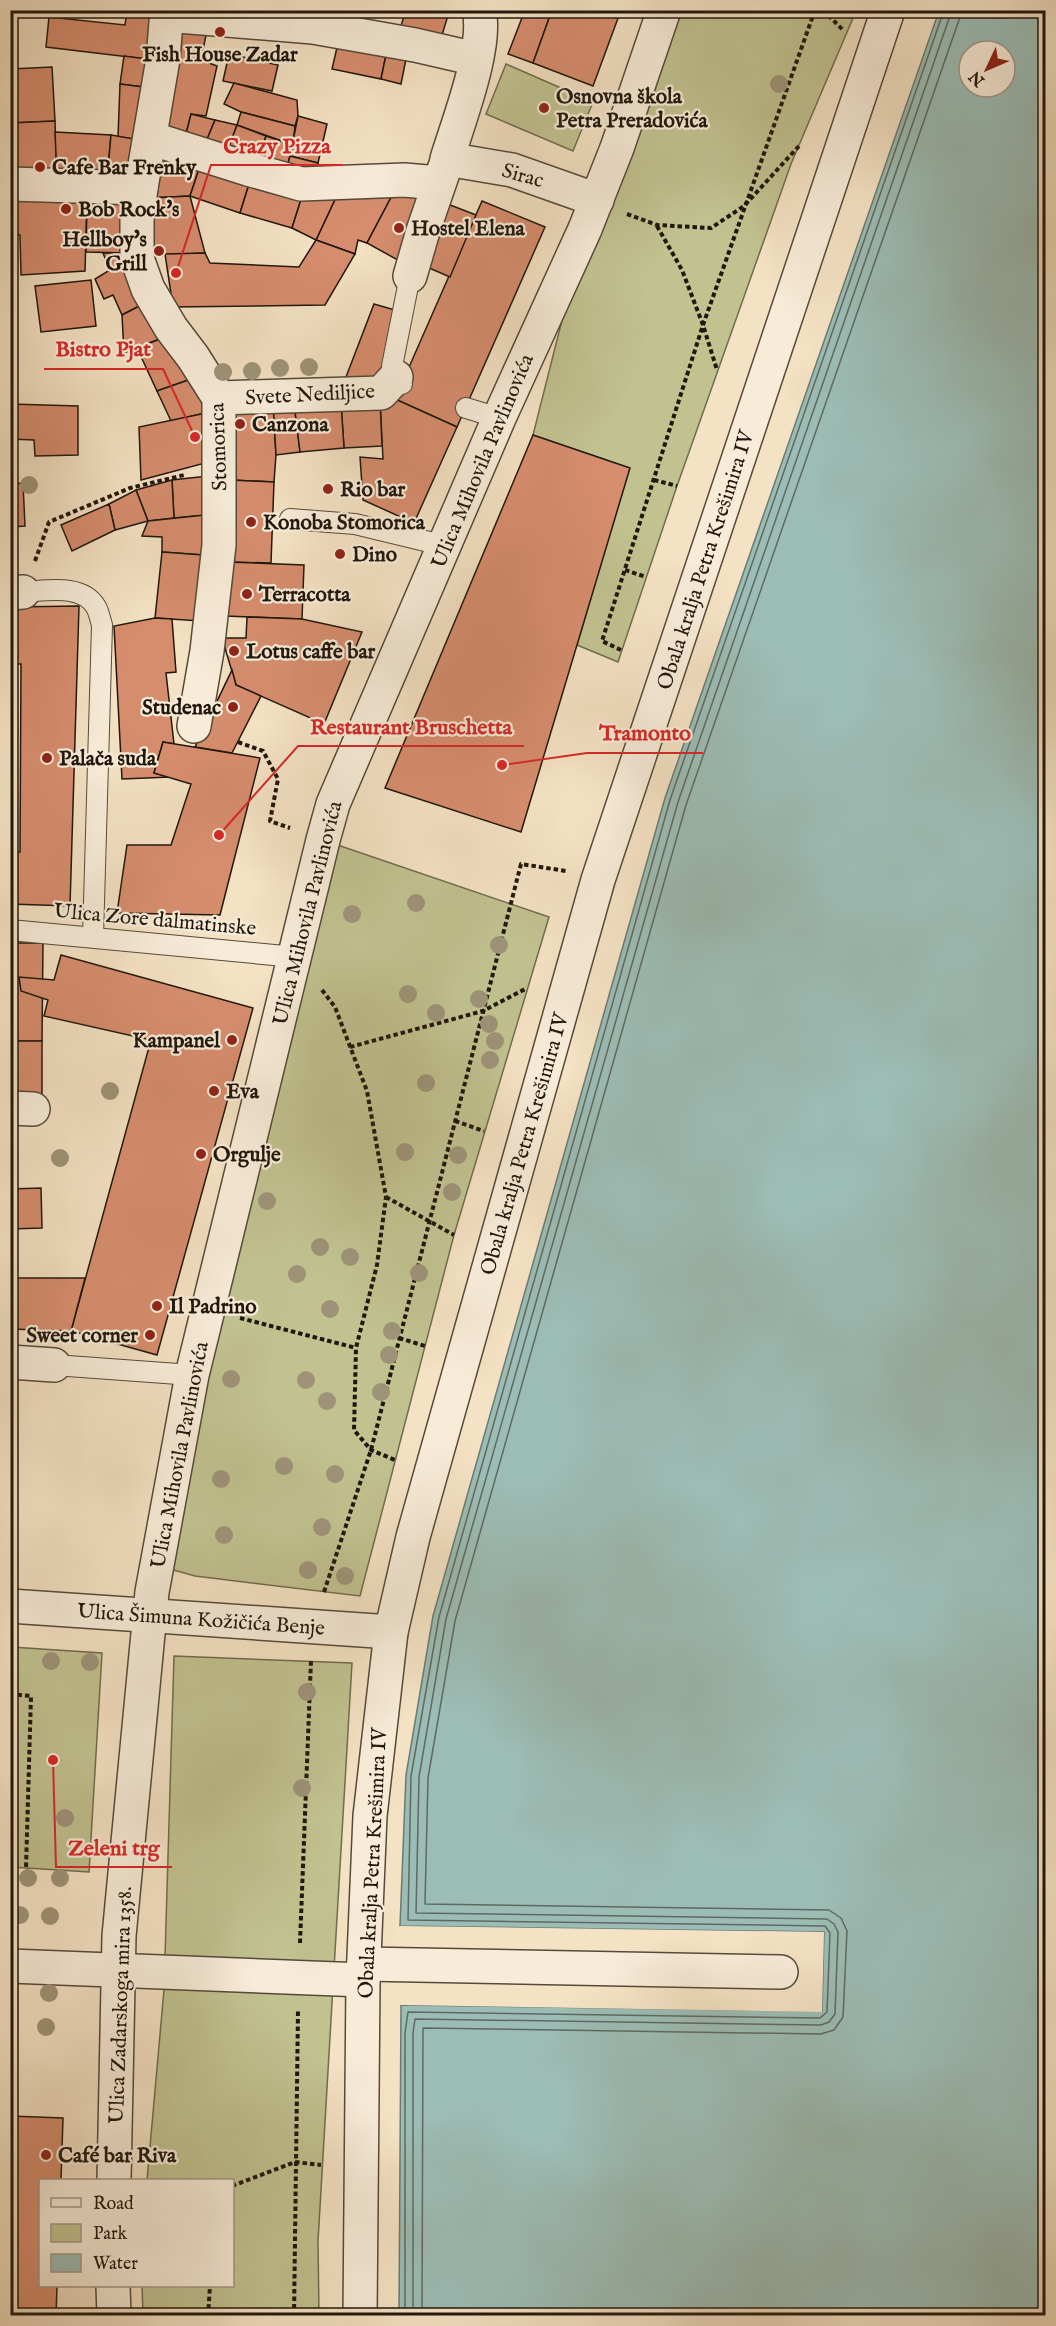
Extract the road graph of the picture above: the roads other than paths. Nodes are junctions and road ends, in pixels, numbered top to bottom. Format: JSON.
{"nodes":[{"id":1,"x":479,"y":10,"type":"edge"},
{"id":2,"x":664,"y":10,"type":"edge"},
{"id":3,"x":888,"y":10,"type":"edge"},
{"id":4,"x":167,"y":13,"type":"edge"},
{"id":5,"x":369,"y":23,"type":"edge"},
{"id":6,"x":476,"y":59,"type":"junction"},
{"id":7,"x":150,"y":138,"type":"junction"},
{"id":8,"x":443,"y":171,"type":"junction"},
{"id":9,"x":10,"y":184,"type":"edge"},
{"id":10,"x":141,"y":188,"type":"junction"},
{"id":11,"x":597,"y":200,"type":"junction"},
{"id":12,"x":410,"y":276,"type":"joint"},
{"id":13,"x":399,"y":381,"type":"joint"},
{"id":14,"x":219,"y":398,"type":"junction"},
{"id":15,"x":466,"y":408,"type":"dead end"},
{"id":16,"x":500,"y":418,"type":"junction"},
{"id":17,"x":290,"y":519,"type":"dead end"},
{"id":18,"x":446,"y":546,"type":"junction"},
{"id":19,"x":17,"y":592,"type":"edge"},
{"id":20,"x":194,"y":726,"type":"dead end"},
{"id":21,"x":10,"y":930,"type":"edge"},
{"id":22,"x":93,"y":937,"type":"junction"},
{"id":23,"x":295,"y":957,"type":"junction"},
{"id":24,"x":10,"y":1362,"type":"edge"},
{"id":25,"x":54,"y":1365,"type":"joint"},
{"id":26,"x":192,"y":1375,"type":"junction"},
{"id":27,"x":10,"y":1606,"type":"edge"},
{"id":28,"x":149,"y":1614,"type":"junction"},
{"id":29,"x":391,"y":1632,"type":"junction"},
{"id":30,"x":10,"y":1966,"type":"edge"},
{"id":31,"x":117,"y":1969,"type":"junction"},
{"id":32,"x":364,"y":1972,"type":"junction"},
{"id":33,"x":781,"y":1972,"type":"dead end"},
{"id":34,"x":114,"y":2179,"type":"edge"},
{"id":35,"x":113,"y":2287,"type":"edge"},
{"id":36,"x":114,"y":2316,"type":"edge"},
{"id":37,"x":360,"y":2316,"type":"edge"}],
"edges":[{"from":1,"to":6,"type":"street"},
{"from":2,"to":11,"type":"street","name":"Ulica Mihovila Pavlinovića"},
{"from":3,"to":29,"type":"street","name":"Obala kralja Petra Krešimira IV"},
{"from":4,"to":5,"type":"street"},
{"from":4,"to":7,"type":"street","name":"Stomorica"},
{"from":5,"to":6,"type":"street"},
{"from":6,"to":8,"type":"street"},
{"from":7,"to":8,"type":"street","name":"Sirac"},
{"from":7,"to":10,"type":"street","name":"Stomorica"},
{"from":8,"to":11,"type":"street","name":"Sirac"},
{"from":8,"to":12,"type":"street"},
{"from":9,"to":10,"type":"street"},
{"from":10,"to":14,"type":"street","name":"Stomorica"},
{"from":11,"to":16,"type":"street","name":"Ulica Mihovila Pavlinovića"},
{"from":12,"to":13,"type":"lane"},
{"from":13,"to":14,"type":"street","name":"Svete Nediljice"},
{"from":14,"to":20,"type":"street","name":"Stomorica"},
{"from":15,"to":16,"type":"lane"},
{"from":16,"to":18,"type":"street","name":"Ulica Mihovila Pavlinovića"},
{"from":17,"to":18,"type":"lane"},
{"from":18,"to":23,"type":"street","name":"Ulica Mihovila Pavlinovića"},
{"from":19,"to":22,"type":"lane"},
{"from":21,"to":22,"type":"lane","name":"Ulica Zore dalmatinske"},
{"from":22,"to":23,"type":"lane","name":"Ulica Zore dalmatinske"},
{"from":23,"to":26,"type":"street","name":"Ulica Mihovila Pavlinovića"},
{"from":24,"to":25,"type":"street"},
{"from":25,"to":26,"type":"lane"},
{"from":26,"to":28,"type":"street","name":"Ulica Mihovila Pavlinovića"},
{"from":27,"to":28,"type":"street","name":"Ulica Šimuna Kožičića Benje"},
{"from":28,"to":29,"type":"street","name":"Ulica Šimuna Kožičića Benje"},
{"from":28,"to":31,"type":"street","name":"Ulica Zadarskoga mira 1358."},
{"from":29,"to":32,"type":"street","name":"Obala kralja Petra Krešimira IV"},
{"from":30,"to":31,"type":"street"},
{"from":31,"to":32,"type":"street"},
{"from":31,"to":34,"type":"street","name":"Ulica Zadarskoga mira 1358."},
{"from":32,"to":33,"type":"street"},
{"from":32,"to":37,"type":"street","name":"Obala kralja Petra Krešimira IV"},
{"from":35,"to":36,"type":"street"}]}
